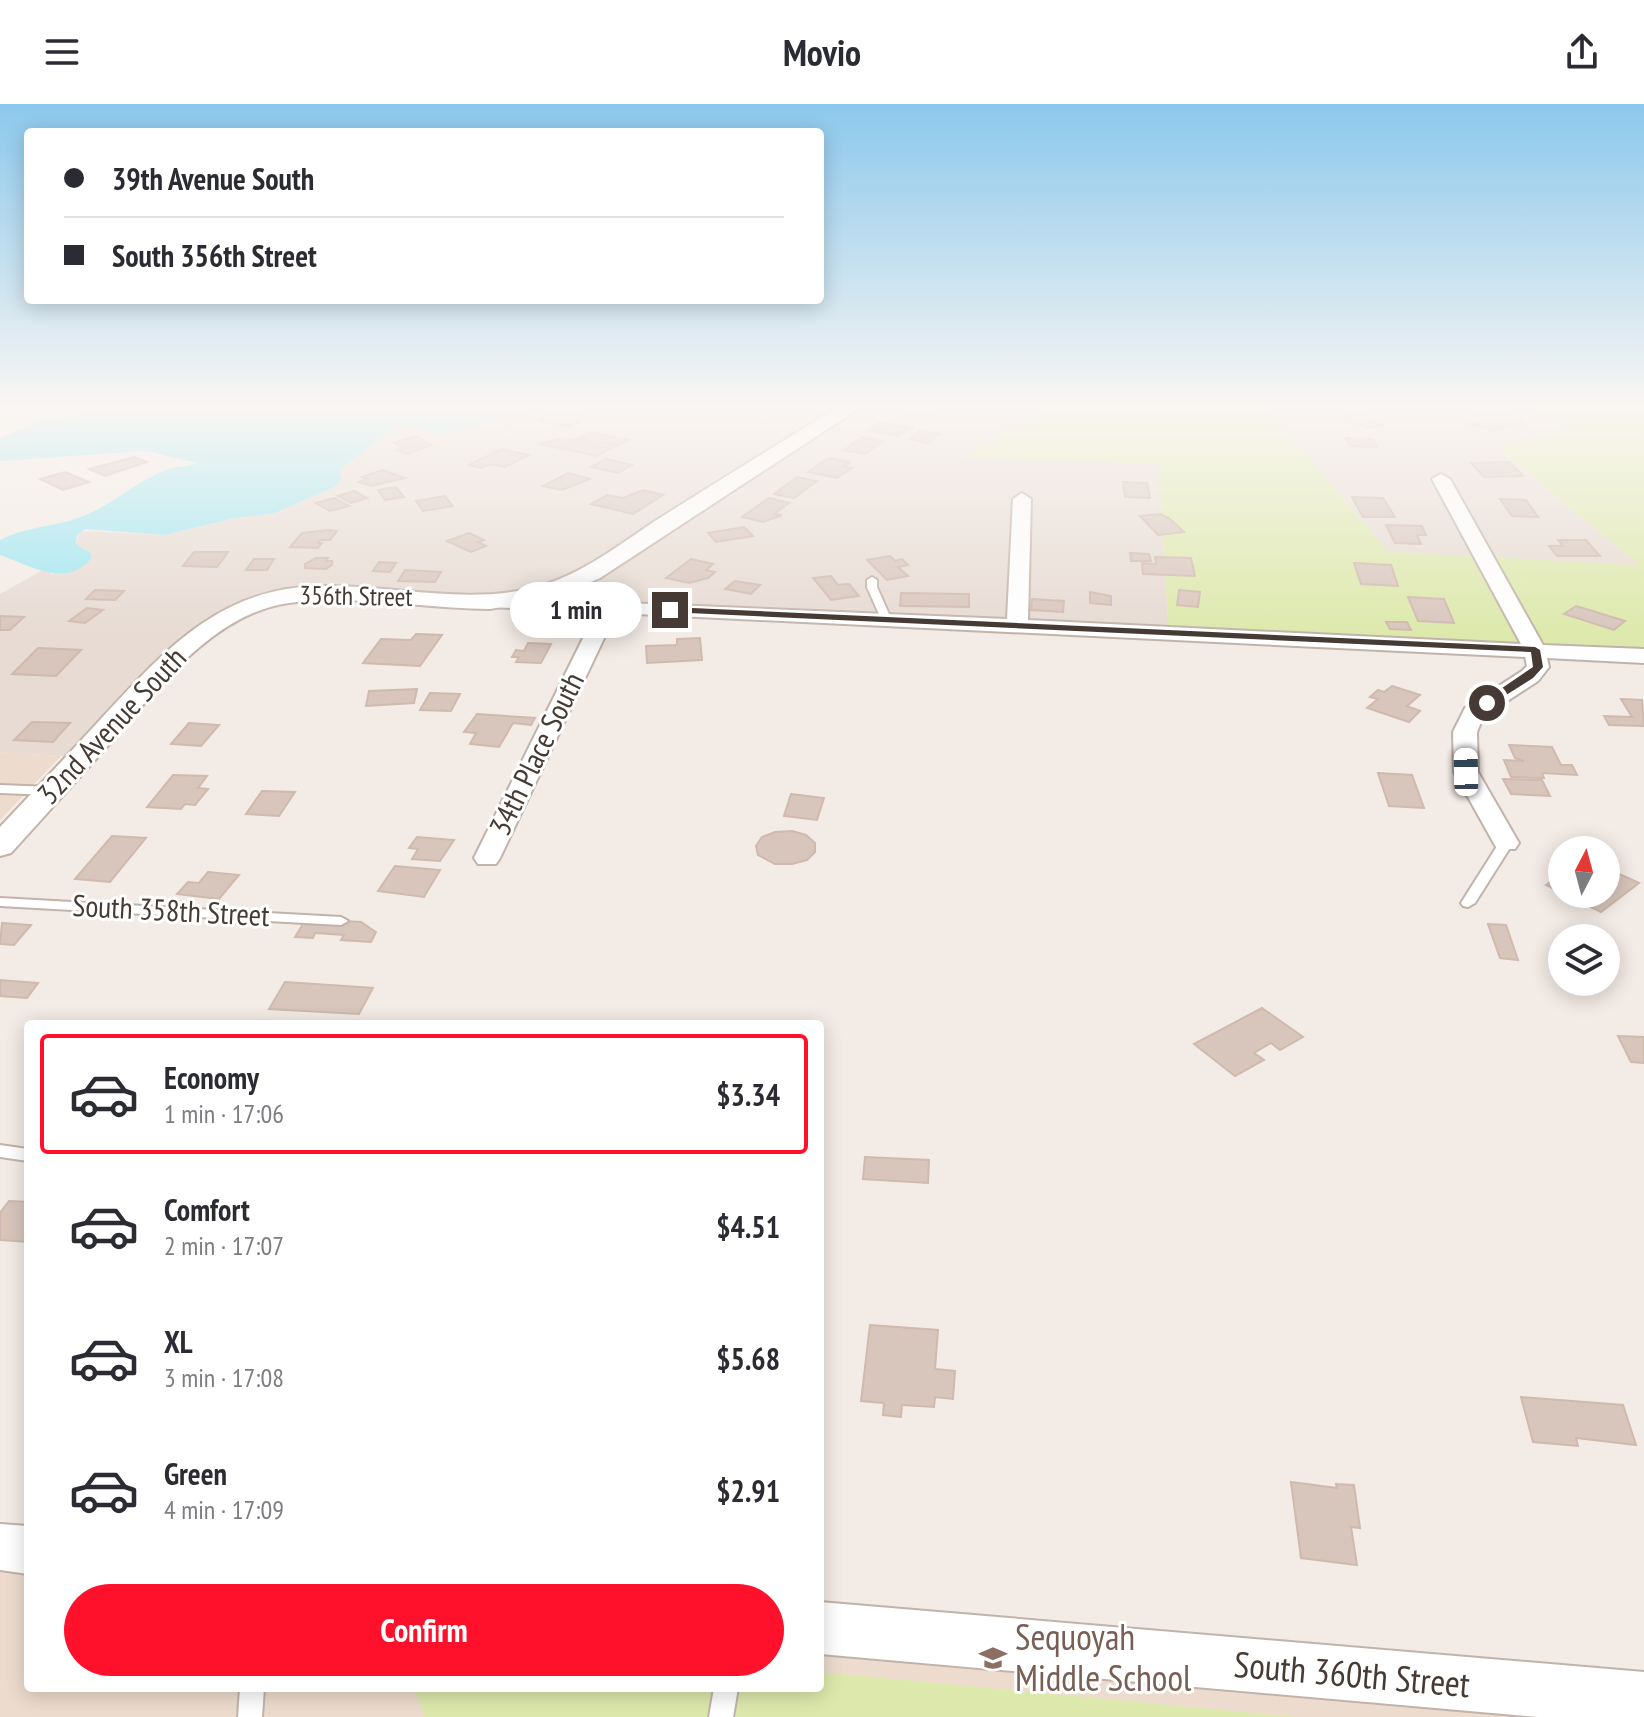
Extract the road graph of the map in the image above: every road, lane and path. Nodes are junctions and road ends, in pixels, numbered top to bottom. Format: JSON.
{"nodes":[{"id":1,"x":729,"y":484,"type":"edge"},
{"id":2,"x":1444,"y":484,"type":"edge"},
{"id":3,"x":1022,"y":499,"type":"dead end"},
{"id":4,"x":872,"y":580,"type":"dead end"},
{"id":5,"x":486,"y":601,"type":"junction"},
{"id":6,"x":609,"y":607,"type":"junction"},
{"id":7,"x":230,"y":614,"type":"joint"},
{"id":8,"x":887,"y":621,"type":"junction"},
{"id":9,"x":1017,"y":628,"type":"junction"},
{"id":10,"x":1535,"y":650,"type":"junction"},
{"id":11,"x":1644,"y":656,"type":"edge"},
{"id":12,"x":0,"y":789,"type":"edge"},
{"id":13,"x":51,"y":791,"type":"junction"},
{"id":14,"x":1506,"y":843,"type":"joint"},
{"id":15,"x":0,"y":846,"type":"edge"},
{"id":16,"x":487,"y":858,"type":"dead end"},
{"id":17,"x":0,"y":902,"type":"edge"},
{"id":18,"x":1468,"y":903,"type":"dead end"},
{"id":19,"x":341,"y":921,"type":"dead end"},
{"id":20,"x":0,"y":1151,"type":"edge"},
{"id":21,"x":24,"y":1154,"type":"edge"},
{"id":22,"x":0,"y":1547,"type":"edge"},
{"id":23,"x":24,"y":1550,"type":"edge"},
{"id":24,"x":824,"y":1628,"type":"edge"},
{"id":25,"x":252,"y":1692,"type":"edge"},
{"id":26,"x":725,"y":1692,"type":"edge"},
{"id":27,"x":1644,"y":1699,"type":"edge"},
{"id":28,"x":250,"y":1717,"type":"edge"},
{"id":29,"x":721,"y":1717,"type":"edge"}],
"edges":[{"from":1,"to":5,"type":"street","name":"356th Street"},
{"from":2,"to":10,"type":"street"},
{"from":3,"to":9,"type":"street"},
{"from":4,"to":8,"type":"lane"},
{"from":5,"to":6,"type":"street"},
{"from":5,"to":7,"type":"street","name":"356th Street"},
{"from":6,"to":8,"type":"street"},
{"from":6,"to":16,"type":"street","name":"34th Place South"},
{"from":7,"to":13,"type":"street","name":"32nd Avenue South"},
{"from":8,"to":9,"type":"street"},
{"from":9,"to":10,"type":"street"},
{"from":10,"to":11,"type":"street"},
{"from":10,"to":14,"type":"street"},
{"from":12,"to":13,"type":"lane"},
{"from":13,"to":15,"type":"street","name":"32nd Avenue South"},
{"from":14,"to":18,"type":"lane"},
{"from":17,"to":19,"type":"lane","name":"South 358th Street"},
{"from":20,"to":21,"type":"lane"},
{"from":22,"to":23,"type":"street"},
{"from":24,"to":27,"type":"street","name":"South 360th Street"},
{"from":25,"to":28,"type":"lane"},
{"from":26,"to":29,"type":"lane"}]}
